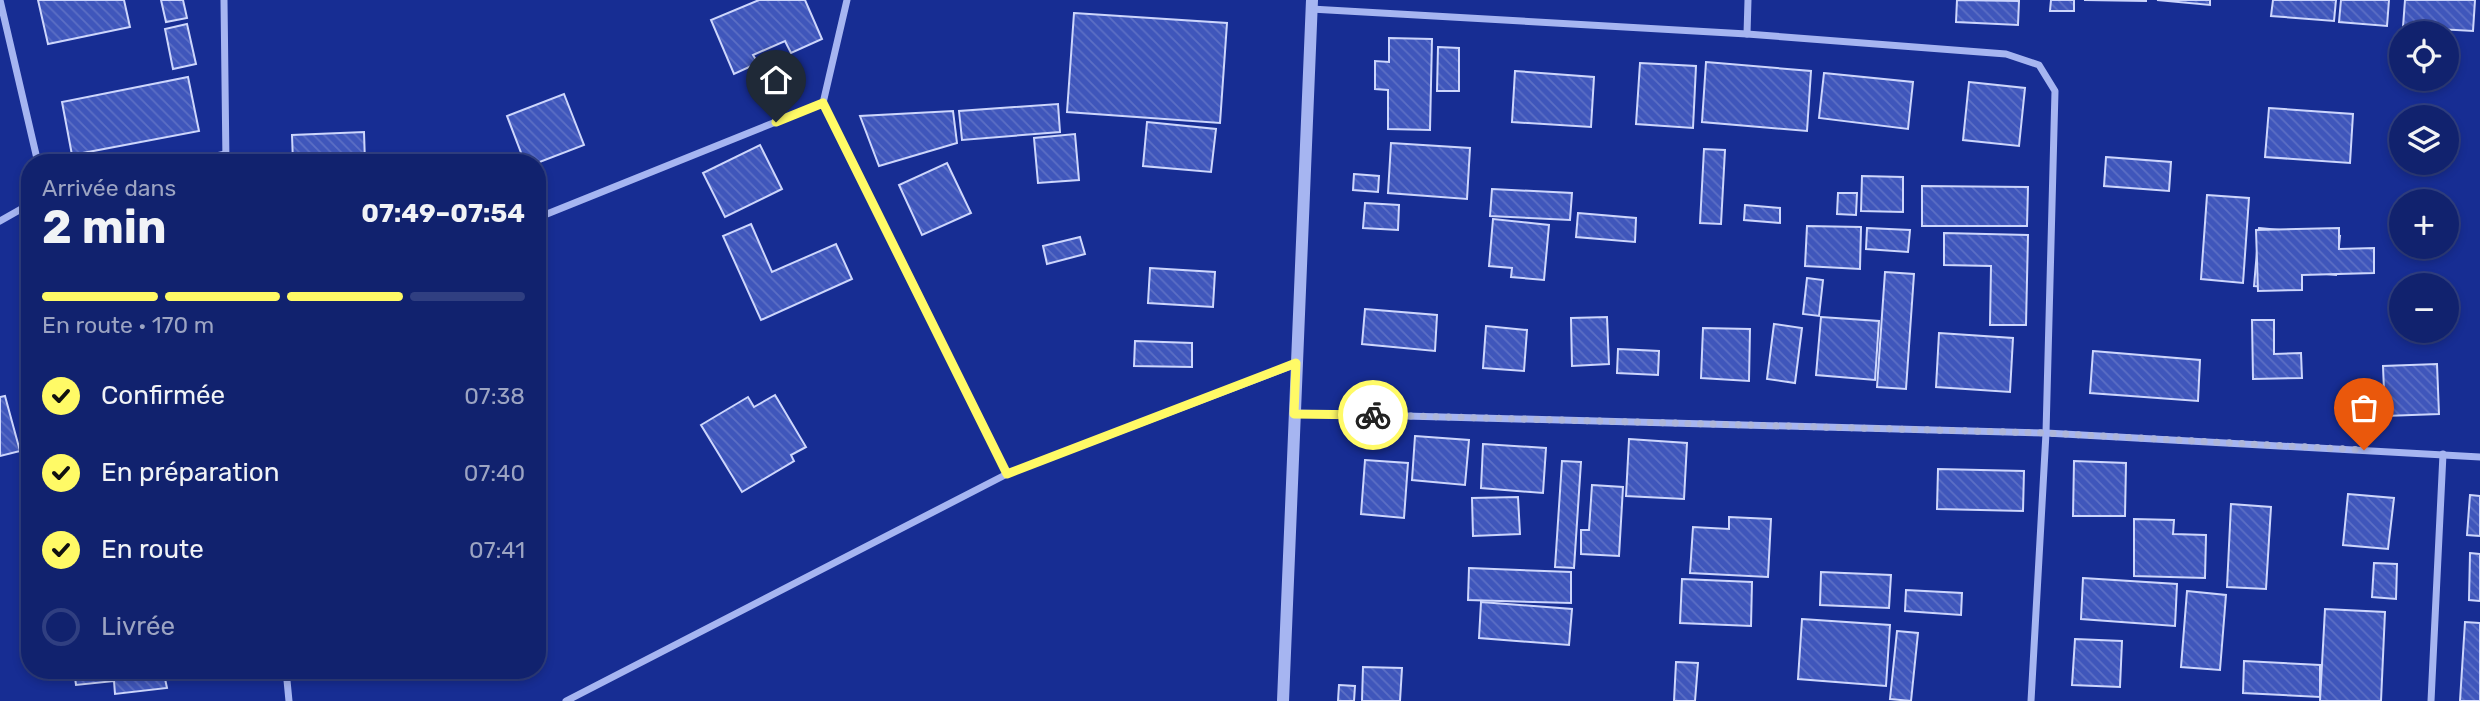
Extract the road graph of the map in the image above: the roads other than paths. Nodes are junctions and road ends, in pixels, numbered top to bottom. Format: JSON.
{"nodes":[{"id":1,"x":0,"y":0,"type":"edge"},
{"id":2,"x":224,"y":0,"type":"edge"},
{"id":3,"x":847,"y":0,"type":"edge"},
{"id":4,"x":1748,"y":0,"type":"edge"},
{"id":5,"x":1311,"y":5,"type":"edge"},
{"id":6,"x":1747,"y":34,"type":"junction"},
{"id":7,"x":823,"y":103,"type":"junction"},
{"id":8,"x":36,"y":154,"type":"edge"},
{"id":9,"x":226,"y":154,"type":"edge"},
{"id":10,"x":21,"y":209,"type":"edge"},
{"id":11,"x":546,"y":214,"type":"edge"},
{"id":12,"x":0,"y":221,"type":"edge"},
{"id":13,"x":1296,"y":363,"type":"junction"},
{"id":14,"x":1294,"y":414,"type":"junction"},
{"id":15,"x":2046,"y":433,"type":"junction"},
{"id":16,"x":2443,"y":454,"type":"junction"},
{"id":17,"x":2480,"y":457,"type":"edge"},
{"id":18,"x":1007,"y":474,"type":"junction"},
{"id":19,"x":287,"y":679,"type":"edge"},
{"id":20,"x":289,"y":701,"type":"edge"},
{"id":21,"x":566,"y":701,"type":"edge"},
{"id":22,"x":1283,"y":701,"type":"edge"},
{"id":23,"x":2031,"y":701,"type":"edge"},
{"id":24,"x":2431,"y":701,"type":"edge"}],
"edges":[{"from":1,"to":8,"type":"street"},
{"from":2,"to":9,"type":"street"},
{"from":3,"to":7,"type":"street"},
{"from":4,"to":6,"type":"street"},
{"from":5,"to":6,"type":"street"},
{"from":5,"to":13,"type":"street"},
{"from":6,"to":15,"type":"street"},
{"from":7,"to":11,"type":"street"},
{"from":7,"to":18,"type":"street"},
{"from":10,"to":12,"type":"street"},
{"from":13,"to":14,"type":"street"},
{"from":13,"to":18,"type":"street"},
{"from":14,"to":15,"type":"street"},
{"from":14,"to":22,"type":"street"},
{"from":15,"to":16,"type":"street"},
{"from":15,"to":23,"type":"street"},
{"from":16,"to":17,"type":"street"},
{"from":16,"to":24,"type":"street"},
{"from":18,"to":21,"type":"street"},
{"from":19,"to":20,"type":"street"}]}
